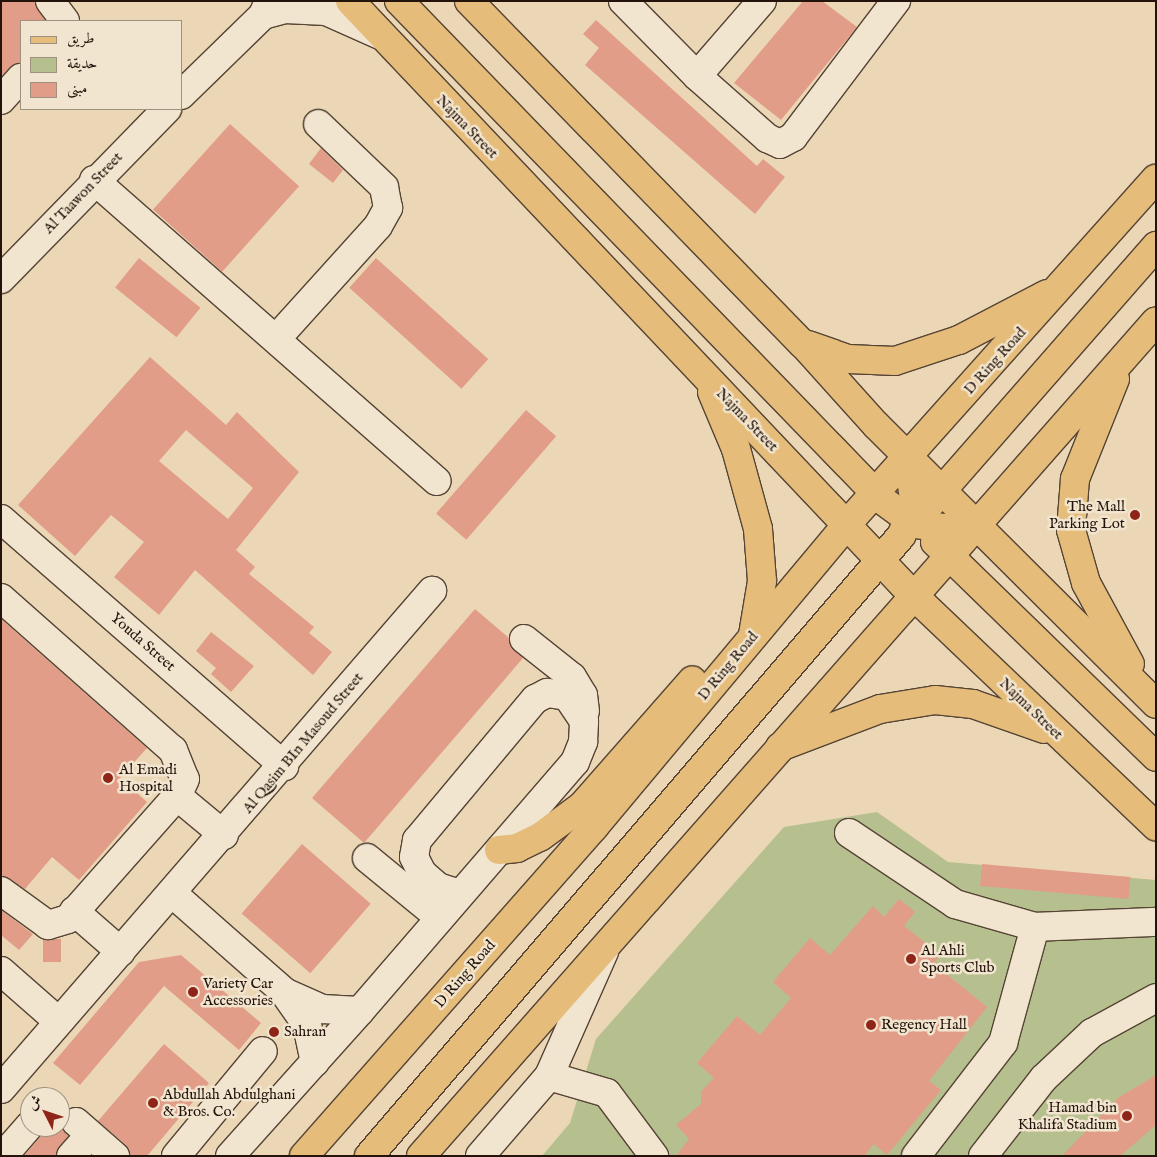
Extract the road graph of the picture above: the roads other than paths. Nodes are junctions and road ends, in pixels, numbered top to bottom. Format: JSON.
{"nodes":[{"id":1,"x":50,"y":1,"type":"edge"},
{"id":2,"x":350,"y":1,"type":"edge"},
{"id":3,"x":399,"y":1,"type":"edge"},
{"id":4,"x":469,"y":1,"type":"edge"},
{"id":5,"x":623,"y":1,"type":"edge"},
{"id":6,"x":762,"y":1,"type":"edge"},
{"id":7,"x":888,"y":4,"type":"edge"},
{"id":8,"x":266,"y":8,"type":"edge"},
{"id":9,"x":64,"y":20,"type":"edge"},
{"id":10,"x":380,"y":35,"type":"junction"},
{"id":11,"x":697,"y":76,"type":"junction"},
{"id":12,"x":20,"y":79,"type":"edge"},
{"id":13,"x":182,"y":94,"type":"edge"},
{"id":14,"x":1,"y":100,"type":"edge"},
{"id":15,"x":166,"y":110,"type":"edge"},
{"id":16,"x":318,"y":124,"type":"dead end"},
{"id":17,"x":1156,"y":179,"type":"edge"},
{"id":18,"x":94,"y":180,"type":"junction"},
{"id":19,"x":1156,"y":246,"type":"edge"},
{"id":20,"x":1,"y":279,"type":"edge"},
{"id":21,"x":1066,"y":283,"type":"junction"},
{"id":22,"x":1156,"y":322,"type":"edge"},
{"id":23,"x":276,"y":339,"type":"junction"},
{"id":24,"x":803,"y":344,"type":"junction"},
{"id":25,"x":1127,"y":353,"type":"junction"},
{"id":26,"x":704,"y":375,"type":"junction"},
{"id":27,"x":908,"y":458,"type":"junction"},
{"id":28,"x":437,"y":481,"type":"dead end"},
{"id":29,"x":941,"y":490,"type":"junction"},
{"id":30,"x":876,"y":493,"type":"junction"},
{"id":31,"x":1,"y":519,"type":"edge"},
{"id":32,"x":976,"y":523,"type":"junction"},
{"id":33,"x":848,"y":524,"type":"junction"},
{"id":34,"x":913,"y":524,"type":"junction"},
{"id":35,"x":948,"y":554,"type":"junction"},
{"id":36,"x":881,"y":560,"type":"junction"},
{"id":37,"x":432,"y":591,"type":"dead end"},
{"id":38,"x":912,"y":594,"type":"junction"},
{"id":39,"x":1,"y":598,"type":"edge"},
{"id":40,"x":753,"y":636,"type":"junction"},
{"id":41,"x":524,"y":639,"type":"dead end"},
{"id":42,"x":732,"y":662,"type":"junction"},
{"id":43,"x":1153,"y":701,"type":"edge"},
{"id":44,"x":584,"y":721,"type":"junction"},
{"id":45,"x":1059,"y":736,"type":"junction"},
{"id":46,"x":774,"y":750,"type":"junction"},
{"id":47,"x":1156,"y":757,"type":"edge"},
{"id":48,"x":284,"y":766,"type":"junction"},
{"id":49,"x":177,"y":796,"type":"junction"},
{"id":50,"x":1156,"y":826,"type":"edge"},
{"id":51,"x":849,"y":833,"type":"dead end"},
{"id":52,"x":224,"y":835,"type":"junction"},
{"id":53,"x":499,"y":850,"type":"junction"},
{"id":54,"x":367,"y":858,"type":"dead end"},
{"id":55,"x":421,"y":888,"type":"junction"},
{"id":56,"x":1,"y":892,"type":"edge"},
{"id":57,"x":172,"y":893,"type":"junction"},
{"id":58,"x":460,"y":894,"type":"junction"},
{"id":59,"x":74,"y":912,"type":"junction"},
{"id":60,"x":440,"y":918,"type":"junction"},
{"id":61,"x":1156,"y":922,"type":"edge"},
{"id":62,"x":1035,"y":927,"type":"junction"},
{"id":63,"x":606,"y":947,"type":"junction"},
{"id":64,"x":121,"y":952,"type":"junction"},
{"id":65,"x":1,"y":972,"type":"edge"},
{"id":66,"x":283,"y":991,"type":"junction"},
{"id":67,"x":1156,"y":998,"type":"edge"},
{"id":68,"x":360,"y":1011,"type":"junction"},
{"id":69,"x":59,"y":1022,"type":"junction"},
{"id":70,"x":263,"y":1051,"type":"dead end"},
{"id":71,"x":315,"y":1062,"type":"junction"},
{"id":72,"x":549,"y":1076,"type":"junction"},
{"id":73,"x":1,"y":1089,"type":"edge"},
{"id":74,"x":20,"y":1136,"type":"edge"},
{"id":75,"x":3,"y":1156,"type":"edge"},
{"id":76,"x":71,"y":1156,"type":"edge"},
{"id":77,"x":115,"y":1156,"type":"edge"},
{"id":78,"x":176,"y":1156,"type":"edge"},
{"id":79,"x":230,"y":1156,"type":"edge"},
{"id":80,"x":304,"y":1156,"type":"edge"},
{"id":81,"x":369,"y":1156,"type":"edge"},
{"id":82,"x":421,"y":1156,"type":"edge"},
{"id":83,"x":480,"y":1156,"type":"edge"},
{"id":84,"x":654,"y":1156,"type":"edge"},
{"id":85,"x":916,"y":1156,"type":"edge"},
{"id":86,"x":983,"y":1156,"type":"edge"}],
"edges":[{"from":1,"to":9,"type":"street"},
{"from":2,"to":10,"type":"main road","name":"Najma Street"},
{"from":3,"to":30,"type":"main road"},
{"from":4,"to":24,"type":"main road"},
{"from":5,"to":11,"type":"street"},
{"from":6,"to":11,"type":"street"},
{"from":7,"to":11,"type":"street"},
{"from":8,"to":10,"type":"street"},
{"from":8,"to":13,"type":"street"},
{"from":10,"to":26,"type":"main road","name":"Najma Street"},
{"from":12,"to":14,"type":"street"},
{"from":15,"to":18,"type":"street","name":"Al Taawon Street"},
{"from":16,"to":23,"type":"street"},
{"from":17,"to":21,"type":"main road","name":"D Ring Road"},
{"from":18,"to":20,"type":"street","name":"Al Taawon Street"},
{"from":18,"to":23,"type":"street"},
{"from":19,"to":29,"type":"main road"},
{"from":21,"to":24,"type":"main road"},
{"from":21,"to":27,"type":"main road","name":"D Ring Road"},
{"from":22,"to":25,"type":"main road"},
{"from":23,"to":28,"type":"street"},
{"from":24,"to":27,"type":"main road"},
{"from":25,"to":32,"type":"main road"},
{"from":25,"to":43,"type":"main road"},
{"from":26,"to":33,"type":"main road","name":"Najma Street"},
{"from":26,"to":40,"type":"main road"},
{"from":27,"to":29,"type":"main road"},
{"from":27,"to":30,"type":"main road","name":"D Ring Road"},
{"from":27,"to":34,"type":"main road"},
{"from":29,"to":32,"type":"main road"},
{"from":29,"to":34,"type":"main road"},
{"from":30,"to":33,"type":"main road","name":"D Ring Road"},
{"from":30,"to":34,"type":"main road"},
{"from":31,"to":48,"type":"street","name":"Youda Street"},
{"from":32,"to":34,"type":"main road"},
{"from":32,"to":35,"type":"main road"},
{"from":32,"to":43,"type":"main road"},
{"from":33,"to":34,"type":"main road"},
{"from":33,"to":36,"type":"main road","name":"Najma Street"},
{"from":33,"to":40,"type":"main road","name":"D Ring Road"},
{"from":34,"to":35,"type":"main road"},
{"from":34,"to":36,"type":"main road"},
{"from":34,"to":38,"type":"main road"},
{"from":35,"to":38,"type":"main road"},
{"from":35,"to":47,"type":"main road"},
{"from":36,"to":38,"type":"main road","name":"Najma Street"},
{"from":36,"to":81,"type":"main road"},
{"from":37,"to":48,"type":"street","name":"Al Qasim BIn Masoud Street"},
{"from":38,"to":45,"type":"main road","name":"Najma Street"},
{"from":38,"to":46,"type":"main road"},
{"from":39,"to":49,"type":"street"},
{"from":40,"to":42,"type":"main road","name":"D Ring Road"},
{"from":41,"to":44,"type":"street"},
{"from":42,"to":53,"type":"main road"},
{"from":42,"to":80,"type":"main road","name":"D Ring Road"},
{"from":44,"to":53,"type":"street"},
{"from":44,"to":55,"type":"street"},
{"from":45,"to":46,"type":"main road"},
{"from":45,"to":50,"type":"main road","name":"Najma Street"},
{"from":46,"to":63,"type":"main road"},
{"from":48,"to":52,"type":"street","name":"Al Qasim BIn Masoud Street"},
{"from":49,"to":52,"type":"street"},
{"from":49,"to":59,"type":"street"},
{"from":51,"to":62,"type":"street"},
{"from":52,"to":57,"type":"street","name":"Al Qasim BIn Masoud Street"},
{"from":53,"to":58,"type":"street"},
{"from":54,"to":55,"type":"street"},
{"from":55,"to":58,"type":"street"},
{"from":55,"to":60,"type":"street"},
{"from":56,"to":59,"type":"street"},
{"from":57,"to":64,"type":"street","name":"Al Qasim BIn Masoud Street"},
{"from":57,"to":66,"type":"street"},
{"from":58,"to":60,"type":"street"},
{"from":59,"to":64,"type":"street"},
{"from":60,"to":68,"type":"street"},
{"from":61,"to":62,"type":"street"},
{"from":62,"to":85,"type":"street"},
{"from":63,"to":72,"type":"street"},
{"from":63,"to":82,"type":"main road"},
{"from":64,"to":69,"type":"street","name":"Al Qasim BIn Masoud Street"},
{"from":65,"to":69,"type":"street"},
{"from":66,"to":68,"type":"street"},
{"from":66,"to":71,"type":"street"},
{"from":67,"to":86,"type":"street"},
{"from":68,"to":71,"type":"street"},
{"from":69,"to":73,"type":"street","name":"Al Qasim BIn Masoud Street"},
{"from":70,"to":78,"type":"street"},
{"from":71,"to":79,"type":"street"},
{"from":72,"to":83,"type":"street"},
{"from":72,"to":84,"type":"street"},
{"from":74,"to":75,"type":"street"},
{"from":76,"to":77,"type":"street"}]}
